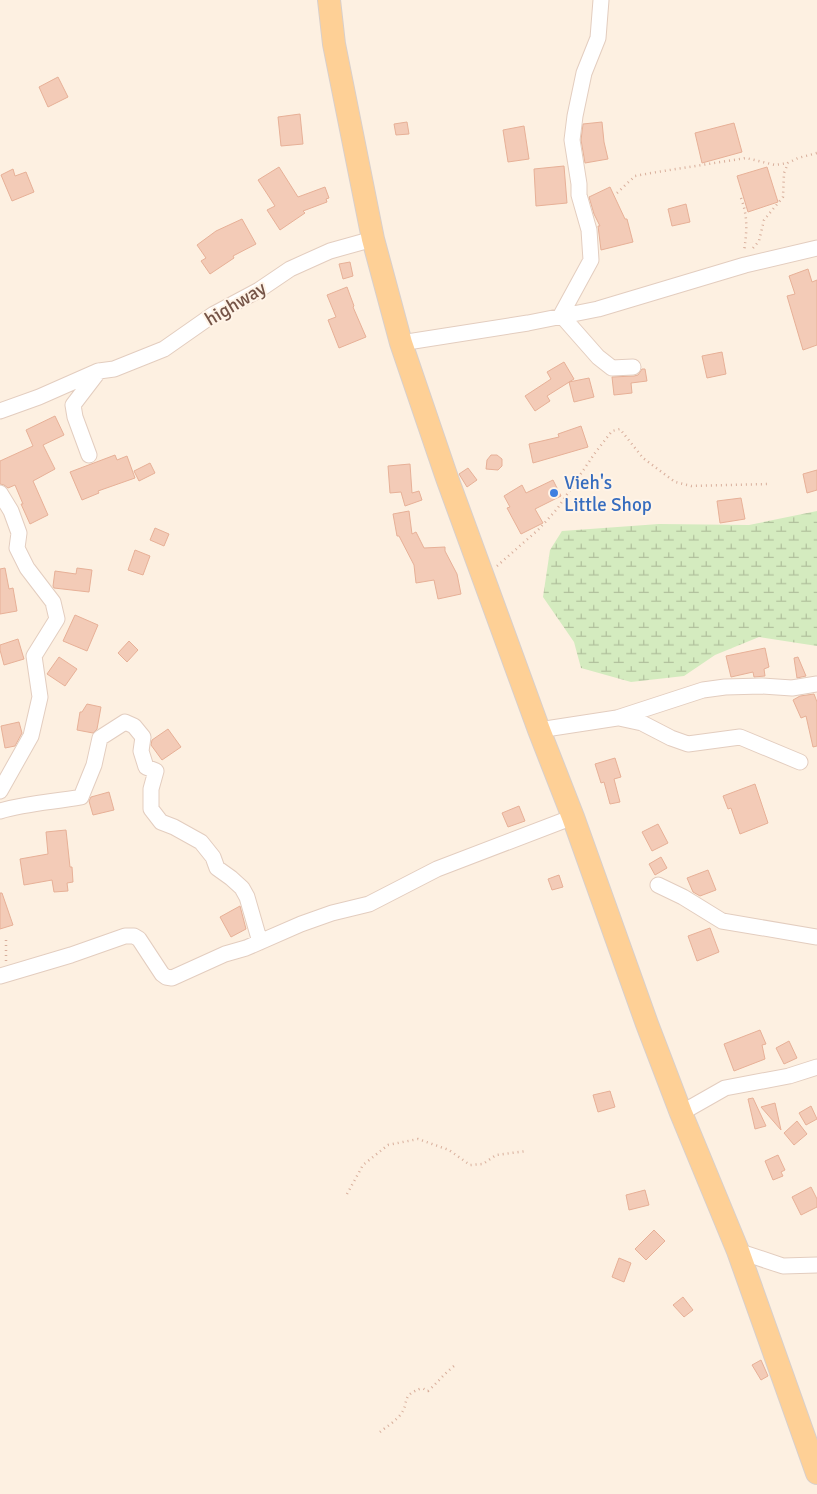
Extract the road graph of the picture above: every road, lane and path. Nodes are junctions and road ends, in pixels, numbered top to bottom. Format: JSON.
{"nodes":[{"id":1,"x":329,"y":0,"type":"edge"},
{"id":2,"x":601,"y":0,"type":"edge"},
{"id":3,"x":817,"y":154,"type":"edge"},
{"id":4,"x":788,"y":163,"type":"junction"},
{"id":5,"x":617,"y":193,"type":"dead end"},
{"id":6,"x":741,"y":198,"type":"dead end"},
{"id":7,"x":373,"y":238,"type":"junction"},
{"id":8,"x":817,"y":248,"type":"edge"},
{"id":9,"x":744,"y":261,"type":"junction"},
{"id":10,"x":562,"y":315,"type":"junction"},
{"id":11,"x":401,"y":343,"type":"junction"},
{"id":12,"x":633,"y":367,"type":"dead end"},
{"id":13,"x":99,"y":371,"type":"junction"},
{"id":14,"x":0,"y":411,"type":"edge"},
{"id":15,"x":89,"y":455,"type":"dead end"},
{"id":16,"x":767,"y":484,"type":"dead end"},
{"id":17,"x":0,"y":493,"type":"edge"},
{"id":18,"x":484,"y":577,"type":"junction"},
{"id":19,"x":817,"y":684,"type":"edge"},
{"id":20,"x":618,"y":718,"type":"junction"},
{"id":21,"x":539,"y":730,"type":"junction"},
{"id":22,"x":800,"y":762,"type":"dead end"},
{"id":23,"x":0,"y":791,"type":"edge"},
{"id":24,"x":0,"y":811,"type":"edge"},
{"id":25,"x":572,"y":817,"type":"junction"},
{"id":26,"x":658,"y":885,"type":"dead end"},
{"id":27,"x":817,"y":936,"type":"edge"},
{"id":28,"x":6,"y":940,"type":"dead end"},
{"id":29,"x":260,"y":942,"type":"junction"},
{"id":30,"x":3,"y":976,"type":"edge"},
{"id":31,"x":817,"y":1067,"type":"edge"},
{"id":32,"x":681,"y":1113,"type":"junction"},
{"id":33,"x":527,"y":1151,"type":"dead end"},
{"id":34,"x":347,"y":1194,"type":"dead end"},
{"id":35,"x":738,"y":1251,"type":"junction"},
{"id":36,"x":817,"y":1265,"type":"edge"},
{"id":37,"x":454,"y":1366,"type":"dead end"},
{"id":38,"x":380,"y":1432,"type":"dead end"},
{"id":39,"x":817,"y":1473,"type":"edge"}],
"edges":[{"from":1,"to":7,"type":"main road"},
{"from":2,"to":10,"type":"street"},
{"from":3,"to":4,"type":"path"},
{"from":4,"to":5,"type":"path"},
{"from":4,"to":9,"type":"path"},
{"from":6,"to":9,"type":"path"},
{"from":7,"to":11,"type":"main road"},
{"from":7,"to":13,"type":"street","name":"highway"},
{"from":8,"to":9,"type":"street"},
{"from":9,"to":10,"type":"street"},
{"from":10,"to":11,"type":"street"},
{"from":10,"to":12,"type":"street"},
{"from":11,"to":18,"type":"main road"},
{"from":13,"to":14,"type":"street","name":"highway"},
{"from":13,"to":15,"type":"street"},
{"from":16,"to":18,"type":"path"},
{"from":17,"to":23,"type":"street"},
{"from":18,"to":21,"type":"main road"},
{"from":19,"to":20,"type":"street"},
{"from":20,"to":21,"type":"street"},
{"from":20,"to":22,"type":"street"},
{"from":21,"to":25,"type":"main road"},
{"from":24,"to":29,"type":"street"},
{"from":25,"to":29,"type":"street"},
{"from":25,"to":32,"type":"main road"},
{"from":26,"to":27,"type":"street"},
{"from":28,"to":30,"type":"path"},
{"from":29,"to":30,"type":"street"},
{"from":31,"to":32,"type":"street"},
{"from":32,"to":35,"type":"main road"},
{"from":33,"to":34,"type":"path"},
{"from":35,"to":36,"type":"street"},
{"from":35,"to":39,"type":"main road"},
{"from":37,"to":38,"type":"path"}]}
